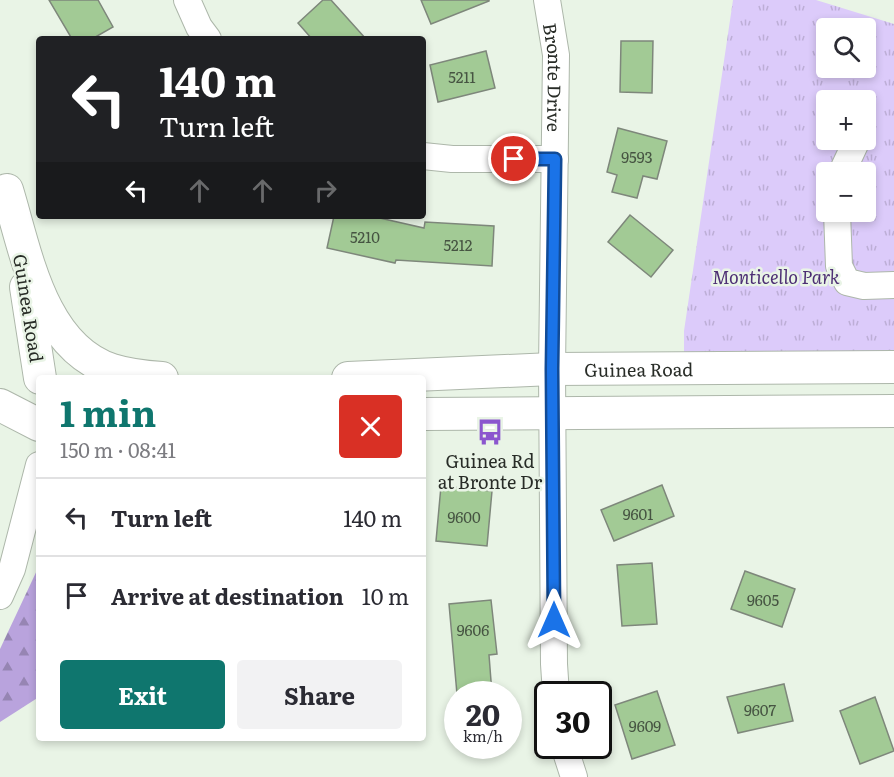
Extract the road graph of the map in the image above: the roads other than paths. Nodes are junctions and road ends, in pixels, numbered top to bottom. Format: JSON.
{"nodes":[{"id":1,"x":187,"y":0,"type":"edge"},
{"id":2,"x":547,"y":0,"type":"edge"},
{"id":3,"x":206,"y":36,"type":"edge"},
{"id":4,"x":426,"y":156,"type":"edge"},
{"id":5,"x":555,"y":159,"type":"junction"},
{"id":6,"x":3,"y":180,"type":"edge"},
{"id":7,"x":837,"y":222,"type":"edge"},
{"id":8,"x":894,"y":285,"type":"edge"},
{"id":9,"x":894,"y":368,"type":"edge"},
{"id":10,"x":552,"y":369,"type":"junction"},
{"id":11,"x":40,"y":375,"type":"edge"},
{"id":12,"x":143,"y":375,"type":"edge"},
{"id":13,"x":416,"y":375,"type":"edge"},
{"id":14,"x":36,"y":401,"type":"edge"},
{"id":15,"x":0,"y":405,"type":"edge"},
{"id":16,"x":894,"y":411,"type":"edge"},
{"id":17,"x":555,"y":412,"type":"junction"},
{"id":18,"x":426,"y":414,"type":"edge"},
{"id":19,"x":36,"y":423,"type":"edge"},
{"id":20,"x":36,"y":477,"type":"edge"},
{"id":21,"x":0,"y":596,"type":"edge"},
{"id":22,"x":555,"y":681,"type":"edge"},
{"id":23,"x":568,"y":759,"type":"edge"},
{"id":24,"x":574,"y":777,"type":"edge"}],
"edges":[{"from":1,"to":3,"type":"street"},
{"from":2,"to":5,"type":"street","name":"Bronte Drive"},
{"from":4,"to":5,"type":"street"},
{"from":5,"to":10,"type":"street","name":"Bronte Drive"},
{"from":6,"to":11,"type":"main road","name":"Guinea Road"},
{"from":6,"to":12,"type":"main road"},
{"from":7,"to":8,"type":"street"},
{"from":9,"to":10,"type":"main road","name":"Guinea Road"},
{"from":10,"to":13,"type":"main road","name":"Guinea Road"},
{"from":10,"to":17,"type":"street","name":"Bronte Drive"},
{"from":14,"to":15,"type":"main road"},
{"from":15,"to":19,"type":"main road"},
{"from":16,"to":17,"type":"main road"},
{"from":17,"to":18,"type":"main road"},
{"from":17,"to":22,"type":"street","name":"Bronte Drive"},
{"from":20,"to":21,"type":"street"},
{"from":23,"to":24,"type":"street"}]}
